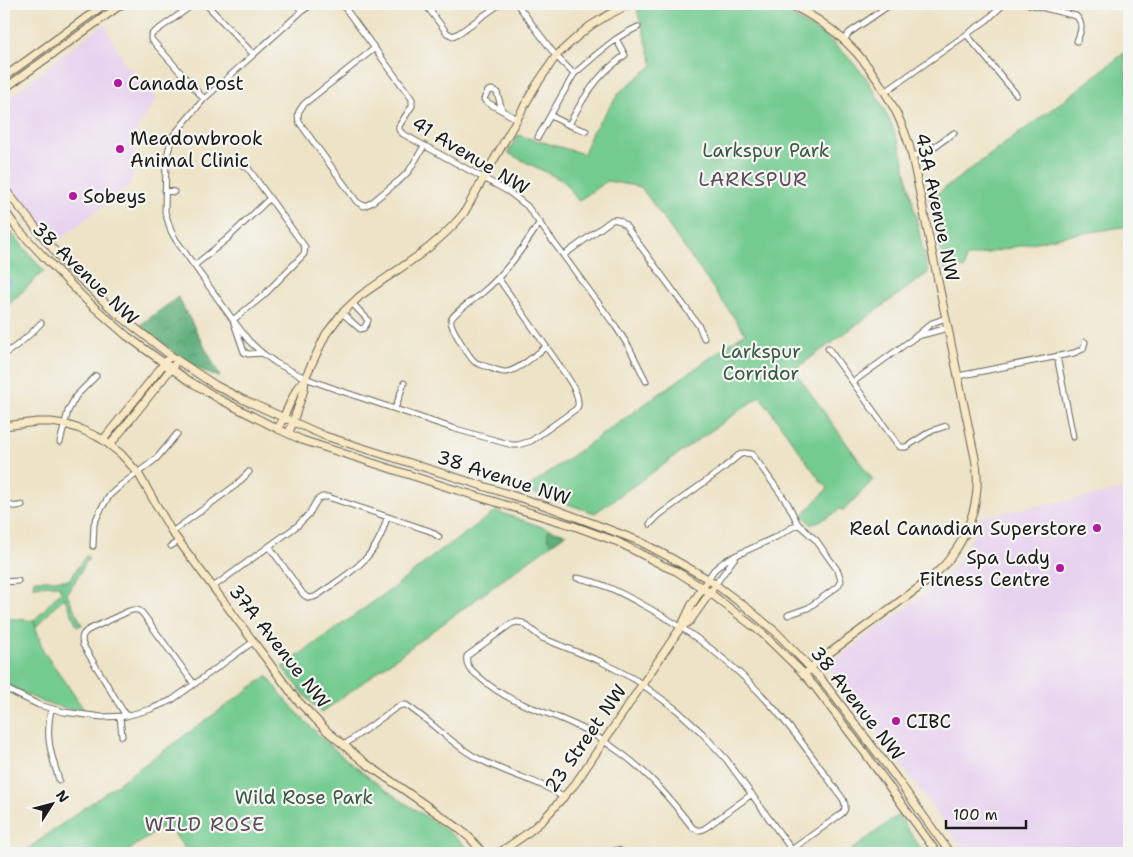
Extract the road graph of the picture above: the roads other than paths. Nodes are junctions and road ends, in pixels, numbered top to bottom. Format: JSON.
{"nodes":[{"id":1,"x":105,"y":4,"type":"edge"},
{"id":2,"x":122,"y":4,"type":"edge"},
{"id":3,"x":194,"y":4,"type":"edge"},
{"id":4,"x":206,"y":4,"type":"edge"},
{"id":5,"x":296,"y":4,"type":"edge"},
{"id":6,"x":313,"y":4,"type":"edge"},
{"id":7,"x":342,"y":4,"type":"edge"},
{"id":8,"x":425,"y":4,"type":"edge"},
{"id":9,"x":500,"y":4,"type":"edge"},
{"id":10,"x":518,"y":4,"type":"edge"},
{"id":11,"x":630,"y":4,"type":"edge"},
{"id":12,"x":788,"y":4,"type":"edge"},
{"id":13,"x":891,"y":4,"type":"edge"},
{"id":14,"x":1004,"y":4,"type":"edge"},
{"id":15,"x":1029,"y":4,"type":"edge"},
{"id":16,"x":302,"y":11,"type":"junction"},
{"id":17,"x":638,"y":27,"type":"dead end"},
{"id":18,"x":967,"y":35,"type":"junction"},
{"id":19,"x":616,"y":39,"type":"junction"},
{"id":20,"x":844,"y":40,"type":"junction"},
{"id":21,"x":1077,"y":41,"type":"dead end"},
{"id":22,"x":375,"y":48,"type":"junction"},
{"id":23,"x":253,"y":54,"type":"junction"},
{"id":24,"x":556,"y":56,"type":"junction"},
{"id":25,"x":574,"y":74,"type":"junction"},
{"id":26,"x":4,"y":77,"type":"edge"},
{"id":27,"x":4,"y":89,"type":"edge"},
{"id":28,"x":885,"y":92,"type":"junction"},
{"id":29,"x":1016,"y":94,"type":"dead end"},
{"id":30,"x":204,"y":99,"type":"junction"},
{"id":31,"x":502,"y":110,"type":"dead end"},
{"id":32,"x":550,"y":116,"type":"junction"},
{"id":33,"x":517,"y":119,"type":"junction"},
{"id":34,"x":569,"y":125,"type":"junction"},
{"id":35,"x":586,"y":131,"type":"dead end"},
{"id":36,"x":954,"y":132,"type":"dead end"},
{"id":37,"x":538,"y":137,"type":"dead end"},
{"id":38,"x":424,"y":146,"type":"junction"},
{"id":39,"x":912,"y":156,"type":"junction"},
{"id":40,"x":241,"y":164,"type":"dead end"},
{"id":41,"x":484,"y":178,"type":"junction"},
{"id":42,"x":4,"y":188,"type":"edge"},
{"id":43,"x":165,"y":190,"type":"junction"},
{"id":44,"x":174,"y":192,"type":"dead end"},
{"id":45,"x":4,"y":197,"type":"edge"},
{"id":46,"x":269,"y":198,"type":"junction"},
{"id":47,"x":15,"y":202,"type":"junction"},
{"id":48,"x":4,"y":210,"type":"edge"},
{"id":49,"x":10,"y":218,"type":"junction"},
{"id":50,"x":540,"y":222,"type":"junction"},
{"id":51,"x":564,"y":255,"type":"junction"},
{"id":52,"x":195,"y":265,"type":"junction"},
{"id":53,"x":498,"y":278,"type":"junction"},
{"id":54,"x":352,"y":303,"type":"junction"},
{"id":55,"x":342,"y":313,"type":"junction"},
{"id":56,"x":946,"y":318,"type":"junction"},
{"id":57,"x":232,"y":320,"type":"junction"},
{"id":58,"x":41,"y":323,"type":"dead end"},
{"id":59,"x":948,"y":328,"type":"junction"},
{"id":60,"x":704,"y":338,"type":"dead end"},
{"id":61,"x":914,"y":338,"type":"junction"},
{"id":62,"x":1085,"y":342,"type":"dead end"},
{"id":63,"x":546,"y":347,"type":"junction"},
{"id":64,"x":828,"y":348,"type":"dead end"},
{"id":65,"x":262,"y":353,"type":"junction"},
{"id":66,"x":4,"y":354,"type":"edge"},
{"id":67,"x":171,"y":356,"type":"junction"},
{"id":68,"x":1057,"y":356,"type":"junction"},
{"id":69,"x":178,"y":360,"type":"junction"},
{"id":70,"x":164,"y":364,"type":"junction"},
{"id":71,"x":171,"y":368,"type":"junction"},
{"id":72,"x":96,"y":376,"type":"dead end"},
{"id":73,"x":958,"y":376,"type":"junction"},
{"id":74,"x":305,"y":378,"type":"junction"},
{"id":75,"x":646,"y":381,"type":"dead end"},
{"id":76,"x":853,"y":382,"type":"junction"},
{"id":77,"x":404,"y":383,"type":"dead end"},
{"id":78,"x":395,"y":409,"type":"junction"},
{"id":79,"x":283,"y":418,"type":"junction"},
{"id":80,"x":293,"y":422,"type":"junction"},
{"id":81,"x":64,"y":424,"type":"junction"},
{"id":82,"x":4,"y":426,"type":"edge"},
{"id":83,"x":946,"y":426,"type":"dead end"},
{"id":84,"x":278,"y":429,"type":"junction"},
{"id":85,"x":289,"y":433,"type":"junction"},
{"id":86,"x":177,"y":434,"type":"dead end"},
{"id":87,"x":1073,"y":437,"type":"dead end"},
{"id":88,"x":103,"y":440,"type":"junction"},
{"id":89,"x":60,"y":442,"type":"dead end"},
{"id":90,"x":110,"y":445,"type":"junction"},
{"id":91,"x":249,"y":472,"type":"dead end"},
{"id":92,"x":138,"y":473,"type":"junction"},
{"id":93,"x":4,"y":499,"type":"edge"},
{"id":94,"x":22,"y":505,"type":"dead end"},
{"id":95,"x":387,"y":517,"type":"junction"},
{"id":96,"x":650,"y":524,"type":"dead end"},
{"id":97,"x":798,"y":524,"type":"junction"},
{"id":98,"x":172,"y":532,"type":"junction"},
{"id":99,"x":439,"y":537,"type":"dead end"},
{"id":100,"x":179,"y":541,"type":"junction"},
{"id":101,"x":93,"y":546,"type":"dead end"},
{"id":102,"x":171,"y":546,"type":"dead end"},
{"id":103,"x":269,"y":546,"type":"junction"},
{"id":104,"x":736,"y":556,"type":"junction"},
{"id":105,"x":577,"y":578,"type":"dead end"},
{"id":106,"x":708,"y":579,"type":"junction"},
{"id":107,"x":18,"y":581,"type":"dead end"},
{"id":108,"x":4,"y":582,"type":"edge"},
{"id":109,"x":715,"y":585,"type":"junction"},
{"id":110,"x":212,"y":587,"type":"junction"},
{"id":111,"x":702,"y":587,"type":"junction"},
{"id":112,"x":710,"y":592,"type":"junction"},
{"id":113,"x":788,"y":615,"type":"dead end"},
{"id":114,"x":681,"y":627,"type":"junction"},
{"id":115,"x":253,"y":642,"type":"junction"},
{"id":116,"x":811,"y":667,"type":"junction"},
{"id":117,"x":804,"y":675,"type":"junction"},
{"id":118,"x":194,"y":684,"type":"junction"},
{"id":119,"x":643,"y":685,"type":"junction"},
{"id":120,"x":4,"y":688,"type":"edge"},
{"id":121,"x":52,"y":709,"type":"junction"},
{"id":122,"x":123,"y":716,"type":"junction"},
{"id":123,"x":122,"y":736,"type":"dead end"},
{"id":124,"x":604,"y":742,"type":"junction"},
{"id":125,"x":344,"y":745,"type":"junction"},
{"id":126,"x":58,"y":780,"type":"dead end"},
{"id":127,"x":752,"y":794,"type":"junction"},
{"id":128,"x":564,"y":798,"type":"junction"},
{"id":129,"x":791,"y":852,"type":"edge"},
{"id":130,"x":483,"y":853,"type":"edge"},
{"id":131,"x":499,"y":853,"type":"edge"},
{"id":132,"x":610,"y":853,"type":"edge"},
{"id":133,"x":624,"y":853,"type":"edge"},
{"id":134,"x":936,"y":853,"type":"edge"},
{"id":135,"x":950,"y":853,"type":"edge"}],
"edges":[{"from":1,"to":26,"type":"street"},
{"from":2,"to":27,"type":"street"},
{"from":3,"to":30,"type":"street"},
{"from":4,"to":23,"type":"street"},
{"from":5,"to":16,"type":"street"},
{"from":6,"to":16,"type":"street"},
{"from":7,"to":22,"type":"street","name":"41 Avenue NW"},
{"from":8,"to":9,"type":"street"},
{"from":10,"to":24,"type":"street"},
{"from":11,"to":24,"type":"street"},
{"from":12,"to":20,"type":"street","name":"43A Avenue NW"},
{"from":13,"to":20,"type":"street"},
{"from":14,"to":18,"type":"street"},
{"from":15,"to":21,"type":"street"},
{"from":16,"to":23,"type":"street"},
{"from":17,"to":19,"type":"street"},
{"from":18,"to":28,"type":"street"},
{"from":18,"to":29,"type":"street"},
{"from":19,"to":25,"type":"street"},
{"from":19,"to":34,"type":"street"},
{"from":20,"to":28,"type":"street","name":"43A Avenue NW"},
{"from":22,"to":38,"type":"street","name":"41 Avenue NW"},
{"from":22,"to":38,"type":"street"},
{"from":23,"to":30,"type":"street"},
{"from":24,"to":25,"type":"street"},
{"from":24,"to":33,"type":"street"},
{"from":25,"to":32,"type":"street"},
{"from":28,"to":39,"type":"street","name":"43A Avenue NW"},
{"from":30,"to":43,"type":"street"},
{"from":31,"to":33,"type":"street"},
{"from":32,"to":34,"type":"street"},
{"from":32,"to":37,"type":"street"},
{"from":33,"to":41,"type":"street"},
{"from":34,"to":35,"type":"street"},
{"from":36,"to":39,"type":"street"},
{"from":38,"to":41,"type":"street","name":"41 Avenue NW"},
{"from":39,"to":56,"type":"street","name":"43A Avenue NW"},
{"from":40,"to":46,"type":"street"},
{"from":41,"to":50,"type":"street","name":"41 Avenue NW"},
{"from":41,"to":54,"type":"street"},
{"from":42,"to":47,"type":"street","name":"38 Avenue NW"},
{"from":43,"to":44,"type":"street"},
{"from":43,"to":52,"type":"street"},
{"from":45,"to":47,"type":"street"},
{"from":46,"to":52,"type":"street"},
{"from":46,"to":57,"type":"street"},
{"from":47,"to":49,"type":"street"},
{"from":47,"to":67,"type":"street","name":"38 Avenue NW"},
{"from":48,"to":49,"type":"street","name":"38 Avenue NW"},
{"from":49,"to":70,"type":"street","name":"38 Avenue NW"},
{"from":50,"to":51,"type":"street","name":"41 Avenue NW"},
{"from":50,"to":53,"type":"street"},
{"from":51,"to":60,"type":"street"},
{"from":51,"to":75,"type":"street","name":"41 Avenue NW"},
{"from":52,"to":57,"type":"street"},
{"from":53,"to":63,"type":"street"},
{"from":53,"to":63,"type":"street"},
{"from":54,"to":55,"type":"street"},
{"from":54,"to":55,"type":"street"},
{"from":55,"to":74,"type":"street"},
{"from":56,"to":59,"type":"street","name":"43A Avenue NW"},
{"from":56,"to":61,"type":"street"},
{"from":57,"to":65,"type":"street"},
{"from":57,"to":65,"type":"street"},
{"from":58,"to":66,"type":"street"},
{"from":59,"to":61,"type":"street"},
{"from":59,"to":73,"type":"street","name":"43A Avenue NW"},
{"from":61,"to":76,"type":"street"},
{"from":62,"to":68,"type":"street"},
{"from":63,"to":78,"type":"street"},
{"from":64,"to":76,"type":"street"},
{"from":65,"to":74,"type":"street"},
{"from":67,"to":69,"type":"street","name":"38 Avenue NW"},
{"from":67,"to":70,"type":"street"},
{"from":68,"to":73,"type":"street"},
{"from":68,"to":87,"type":"street"},
{"from":69,"to":71,"type":"street"},
{"from":69,"to":79,"type":"street","name":"38 Avenue NW"},
{"from":70,"to":71,"type":"street","name":"38 Avenue NW"},
{"from":70,"to":88,"type":"street"},
{"from":71,"to":84,"type":"street","name":"38 Avenue NW"},
{"from":71,"to":90,"type":"street"},
{"from":72,"to":81,"type":"street"},
{"from":73,"to":116,"type":"street","name":"43A Avenue NW"},
{"from":74,"to":78,"type":"street"},
{"from":74,"to":79,"type":"street"},
{"from":74,"to":80,"type":"street"},
{"from":76,"to":83,"type":"street"},
{"from":77,"to":78,"type":"street"},
{"from":79,"to":80,"type":"street","name":"38 Avenue NW"},
{"from":79,"to":84,"type":"street"},
{"from":80,"to":85,"type":"street"},
{"from":80,"to":106,"type":"street","name":"38 Avenue NW"},
{"from":81,"to":82,"type":"street","name":"37A Avenue NW"},
{"from":81,"to":88,"type":"street","name":"37A Avenue NW"},
{"from":81,"to":89,"type":"street"},
{"from":84,"to":85,"type":"street","name":"38 Avenue NW"},
{"from":85,"to":111,"type":"street","name":"38 Avenue NW"},
{"from":86,"to":92,"type":"street"},
{"from":88,"to":90,"type":"street","name":"37A Avenue NW"},
{"from":90,"to":92,"type":"street","name":"37A Avenue NW"},
{"from":91,"to":98,"type":"street"},
{"from":92,"to":98,"type":"street","name":"37A Avenue NW"},
{"from":92,"to":101,"type":"street"},
{"from":93,"to":94,"type":"street"},
{"from":95,"to":99,"type":"street"},
{"from":95,"to":103,"type":"street"},
{"from":95,"to":103,"type":"street"},
{"from":96,"to":97,"type":"street"},
{"from":97,"to":104,"type":"street","name":"23 Street NW"},
{"from":97,"to":113,"type":"street"},
{"from":98,"to":100,"type":"street","name":"37A Avenue NW"},
{"from":100,"to":102,"type":"street"},
{"from":100,"to":110,"type":"street","name":"37A Avenue NW"},
{"from":103,"to":110,"type":"street"},
{"from":104,"to":106,"type":"street","name":"23 Street NW"},
{"from":104,"to":109,"type":"street","name":"23 Street NW"},
{"from":105,"to":114,"type":"street"},
{"from":106,"to":109,"type":"street","name":"38 Avenue NW"},
{"from":106,"to":111,"type":"street","name":"23 Street NW"},
{"from":107,"to":108,"type":"street"},
{"from":109,"to":112,"type":"street","name":"23 Street NW"},
{"from":109,"to":116,"type":"street","name":"38 Avenue NW"},
{"from":110,"to":115,"type":"street","name":"37A Avenue NW"},
{"from":111,"to":112,"type":"street","name":"38 Avenue NW"},
{"from":111,"to":114,"type":"street","name":"23 Street NW"},
{"from":112,"to":114,"type":"street","name":"23 Street NW"},
{"from":112,"to":117,"type":"street","name":"38 Avenue NW"},
{"from":114,"to":119,"type":"street","name":"23 Street NW"},
{"from":114,"to":129,"type":"street"},
{"from":115,"to":118,"type":"street"},
{"from":115,"to":125,"type":"street","name":"37A Avenue NW"},
{"from":116,"to":117,"type":"street","name":"43A Avenue NW"},
{"from":116,"to":135,"type":"street","name":"38 Avenue NW"},
{"from":117,"to":134,"type":"street","name":"38 Avenue NW"},
{"from":118,"to":122,"type":"street"},
{"from":118,"to":122,"type":"street"},
{"from":119,"to":124,"type":"street","name":"23 Street NW"},
{"from":119,"to":124,"type":"street"},
{"from":119,"to":127,"type":"street"},
{"from":120,"to":121,"type":"street"},
{"from":121,"to":122,"type":"street"},
{"from":121,"to":126,"type":"street"},
{"from":122,"to":123,"type":"street"},
{"from":124,"to":127,"type":"street"},
{"from":124,"to":128,"type":"street","name":"23 Street NW"},
{"from":125,"to":128,"type":"street"},
{"from":125,"to":130,"type":"street","name":"37A Avenue NW"},
{"from":127,"to":129,"type":"street"},
{"from":128,"to":131,"type":"street","name":"23 Street NW"},
{"from":132,"to":133,"type":"street"}]}
